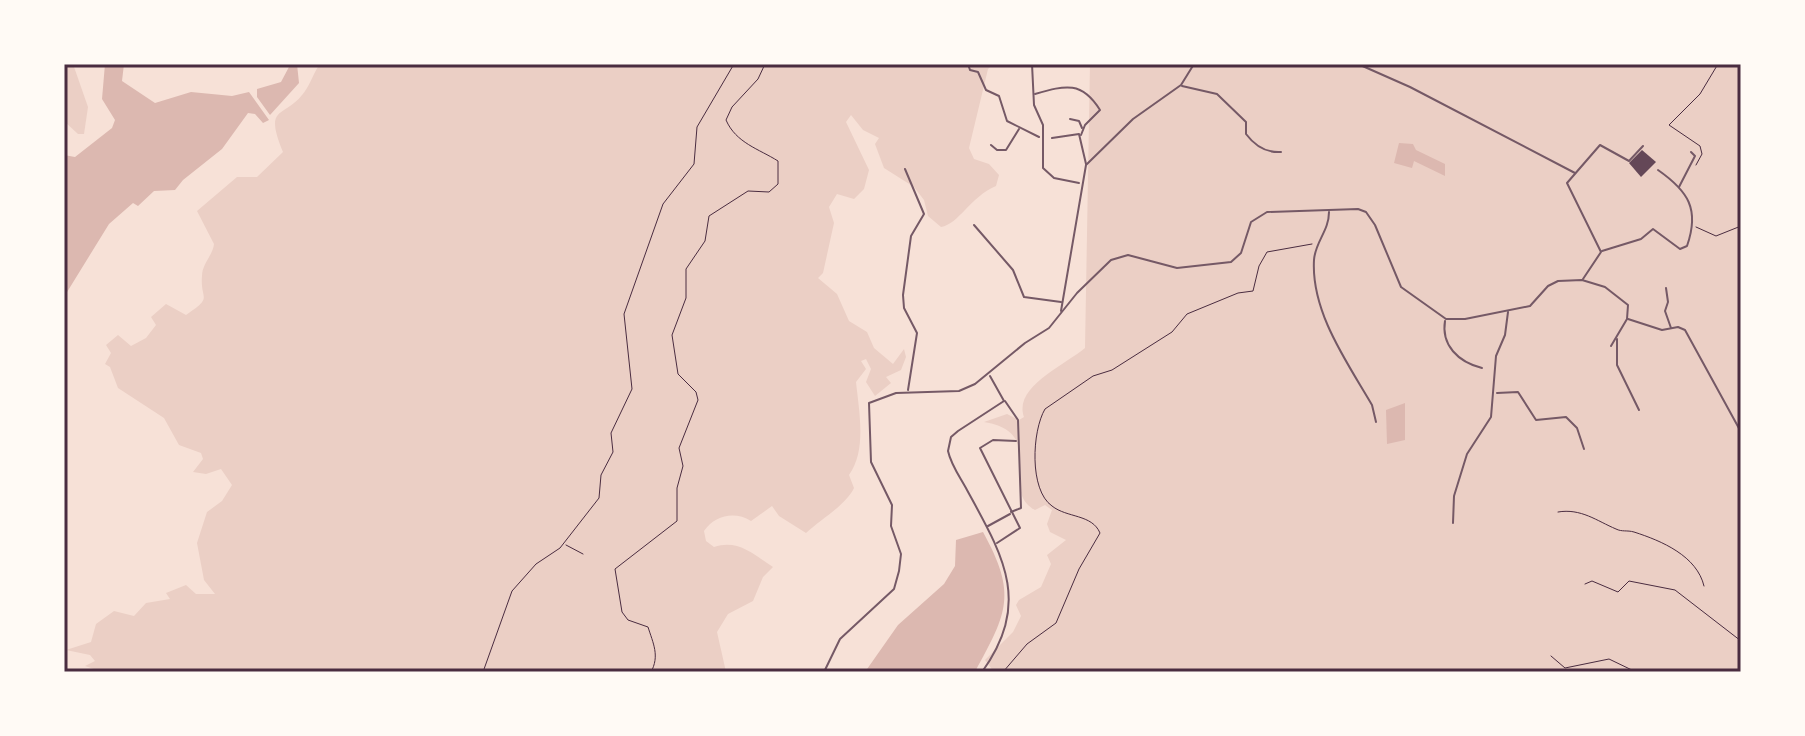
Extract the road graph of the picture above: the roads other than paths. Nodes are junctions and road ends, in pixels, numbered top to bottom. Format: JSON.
{"nodes":[{"id":1,"x":968,"y":64,"type":"edge"},
{"id":2,"x":1032,"y":64,"type":"edge"},
{"id":3,"x":1194,"y":64,"type":"edge"},
{"id":4,"x":1358,"y":64,"type":"edge"},
{"id":5,"x":1181,"y":85,"type":"junction"},
{"id":6,"x":1033,"y":95,"type":"junction"},
{"id":7,"x":1070,"y":119,"type":"dead end"},
{"id":8,"x":1020,"y":128,"type":"junction"},
{"id":9,"x":1082,"y":129,"type":"junction"},
{"id":10,"x":1081,"y":135,"type":"junction"},
{"id":11,"x":1041,"y":138,"type":"junction"},
{"id":12,"x":1052,"y":138,"type":"dead end"},
{"id":13,"x":991,"y":145,"type":"dead end"},
{"id":14,"x":1643,"y":146,"type":"dead end"},
{"id":15,"x":1281,"y":152,"type":"dead end"},
{"id":16,"x":1691,"y":152,"type":"dead end"},
{"id":17,"x":1086,"y":165,"type":"junction"},
{"id":18,"x":905,"y":169,"type":"dead end"},
{"id":19,"x":1658,"y":170,"type":"dead end"},
{"id":20,"x":1575,"y":173,"type":"junction"},
{"id":21,"x":1081,"y":183,"type":"junction"},
{"id":22,"x":1679,"y":188,"type":"junction"},
{"id":23,"x":1329,"y":210,"type":"junction"},
{"id":24,"x":974,"y":225,"type":"dead end"},
{"id":25,"x":1601,"y":252,"type":"junction"},
{"id":26,"x":1582,"y":280,"type":"junction"},
{"id":27,"x":1666,"y":288,"type":"dead end"},
{"id":28,"x":1062,"y":302,"type":"junction"},
{"id":29,"x":1508,"y":311,"type":"junction"},
{"id":30,"x":1061,"y":315,"type":"junction"},
{"id":31,"x":1446,"y":319,"type":"junction"},
{"id":32,"x":1627,"y":319,"type":"junction"},
{"id":33,"x":1671,"y":329,"type":"junction"},
{"id":34,"x":1617,"y":338,"type":"junction"},
{"id":35,"x":1611,"y":346,"type":"dead end"},
{"id":36,"x":1482,"y":368,"type":"dead end"},
{"id":37,"x":989,"y":375,"type":"junction"},
{"id":38,"x":907,"y":391,"type":"junction"},
{"id":39,"x":1495,"y":393,"type":"junction"},
{"id":40,"x":1004,"y":401,"type":"junction"},
{"id":41,"x":1639,"y":410,"type":"dead end"},
{"id":42,"x":1741,"y":419,"type":"edge"},
{"id":43,"x":1376,"y":422,"type":"dead end"},
{"id":44,"x":1737,"y":422,"type":"junction"},
{"id":45,"x":1741,"y":432,"type":"edge"},
{"id":46,"x":1016,"y":441,"type":"junction"},
{"id":47,"x":1584,"y":449,"type":"dead end"},
{"id":48,"x":1011,"y":513,"type":"junction"},
{"id":49,"x":1453,"y":523,"type":"dead end"},
{"id":50,"x":986,"y":528,"type":"junction"},
{"id":51,"x":996,"y":543,"type":"junction"},
{"id":52,"x":824,"y":672,"type":"edge"},
{"id":53,"x":982,"y":672,"type":"edge"}],
"edges":[{"from":1,"to":8,"type":"street"},
{"from":2,"to":6,"type":"street"},
{"from":3,"to":5,"type":"street"},
{"from":4,"to":20,"type":"street"},
{"from":5,"to":15,"type":"street"},
{"from":5,"to":17,"type":"street"},
{"from":6,"to":9,"type":"street"},
{"from":6,"to":11,"type":"street"},
{"from":7,"to":9,"type":"street"},
{"from":8,"to":11,"type":"street"},
{"from":8,"to":13,"type":"street"},
{"from":9,"to":10,"type":"street"},
{"from":10,"to":12,"type":"street"},
{"from":10,"to":17,"type":"street"},
{"from":11,"to":21,"type":"street"},
{"from":14,"to":20,"type":"street"},
{"from":16,"to":22,"type":"street"},
{"from":17,"to":21,"type":"street"},
{"from":18,"to":38,"type":"street"},
{"from":19,"to":22,"type":"street"},
{"from":20,"to":25,"type":"street"},
{"from":21,"to":28,"type":"street"},
{"from":22,"to":25,"type":"street"},
{"from":23,"to":30,"type":"street"},
{"from":23,"to":31,"type":"street"},
{"from":23,"to":43,"type":"street"},
{"from":24,"to":28,"type":"street"},
{"from":25,"to":26,"type":"street"},
{"from":26,"to":29,"type":"street"},
{"from":26,"to":32,"type":"street"},
{"from":27,"to":33,"type":"street"},
{"from":28,"to":30,"type":"street"},
{"from":29,"to":31,"type":"street"},
{"from":29,"to":39,"type":"street"},
{"from":30,"to":37,"type":"street"},
{"from":31,"to":36,"type":"street"},
{"from":32,"to":33,"type":"street"},
{"from":32,"to":34,"type":"street"},
{"from":33,"to":44,"type":"street"},
{"from":34,"to":35,"type":"street"},
{"from":34,"to":41,"type":"street"},
{"from":37,"to":38,"type":"street"},
{"from":37,"to":40,"type":"street"},
{"from":38,"to":52,"type":"street"},
{"from":39,"to":47,"type":"street"},
{"from":39,"to":49,"type":"street"},
{"from":40,"to":46,"type":"street"},
{"from":40,"to":50,"type":"street"},
{"from":42,"to":44,"type":"street"},
{"from":44,"to":45,"type":"street"},
{"from":46,"to":48,"type":"street"},
{"from":46,"to":48,"type":"street"},
{"from":48,"to":50,"type":"street"},
{"from":48,"to":51,"type":"street"},
{"from":50,"to":51,"type":"street"},
{"from":51,"to":53,"type":"street"}]}
